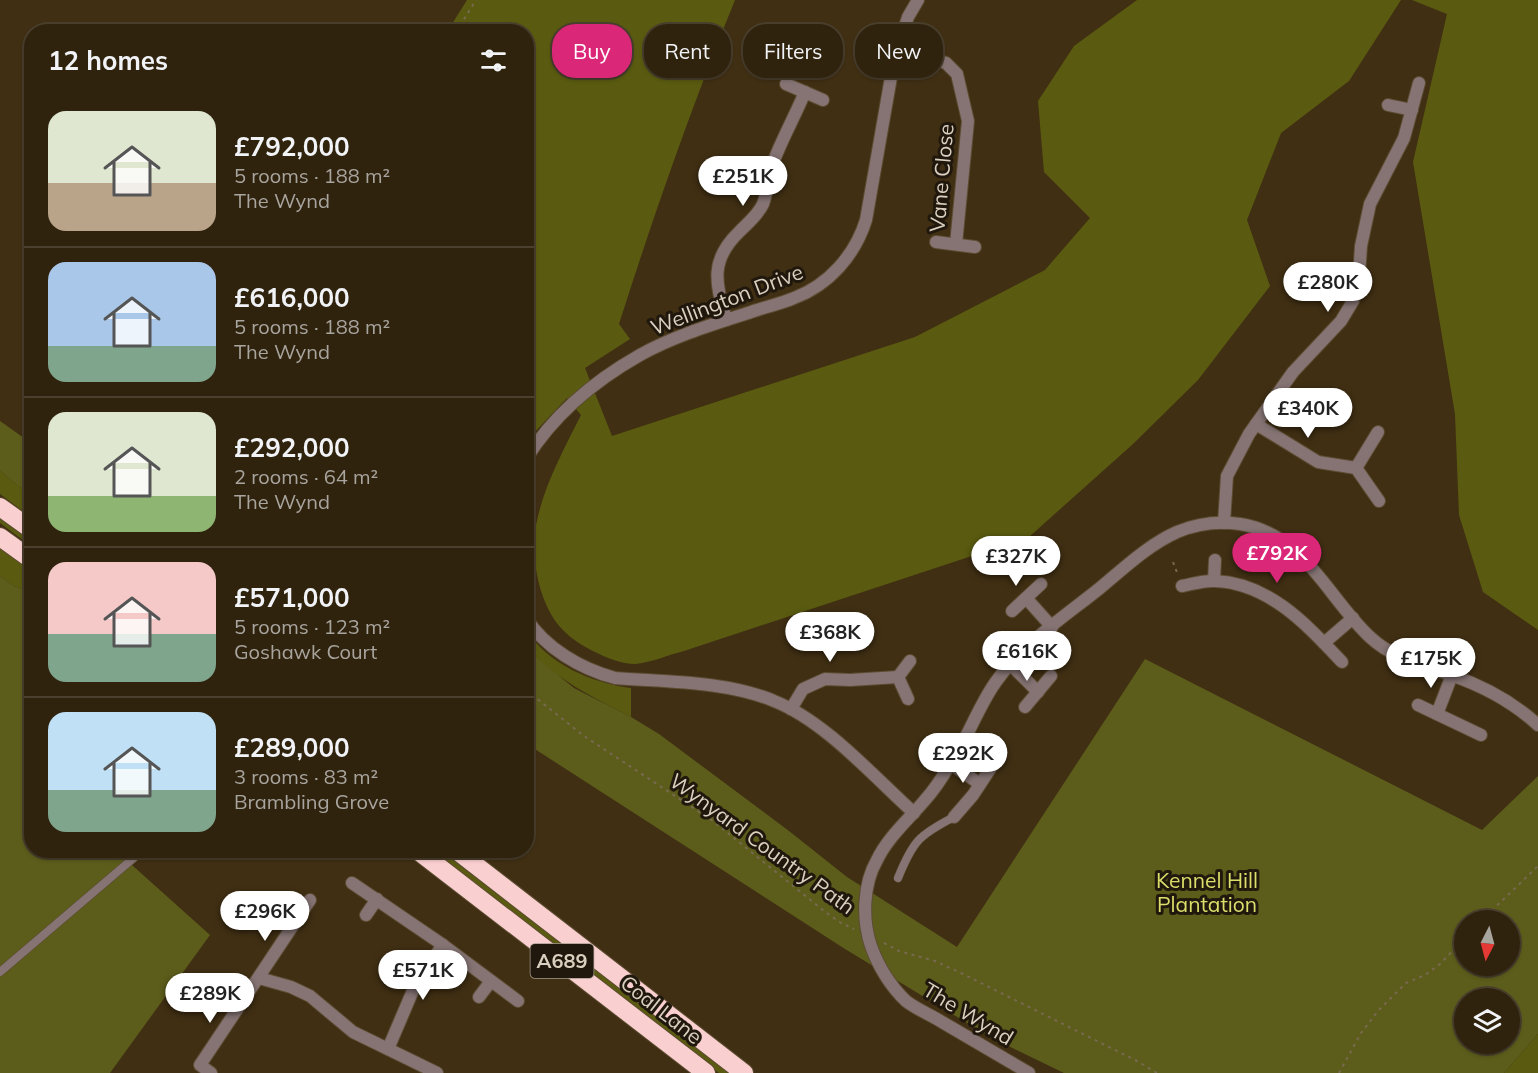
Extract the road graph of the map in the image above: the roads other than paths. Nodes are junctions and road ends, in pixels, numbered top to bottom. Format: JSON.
{"nodes":[{"id":1,"x":918,"y":0,"type":"edge"},
{"id":2,"x":906,"y":24,"type":"edge"},
{"id":3,"x":943,"y":62,"type":"edge"},
{"id":4,"x":892,"y":78,"type":"edge"},
{"id":5,"x":1419,"y":83,"type":"dead end"},
{"id":6,"x":786,"y":84,"type":"dead end"},
{"id":7,"x":805,"y":92,"type":"junction"},
{"id":8,"x":824,"y":100,"type":"dead end"},
{"id":9,"x":1388,"y":105,"type":"dead end"},
{"id":10,"x":1412,"y":110,"type":"junction"},
{"id":11,"x":936,"y":242,"type":"dead end"},
{"id":12,"x":956,"y":244,"type":"junction"},
{"id":13,"x":975,"y":247,"type":"dead end"},
{"id":14,"x":726,"y":320,"type":"junction"},
{"id":15,"x":1256,"y":424,"type":"junction"},
{"id":16,"x":1378,"y":432,"type":"dead end"},
{"id":17,"x":534,"y":446,"type":"edge"},
{"id":18,"x":1356,"y":468,"type":"junction"},
{"id":19,"x":1379,"y":501,"type":"dead end"},
{"id":20,"x":0,"y":507,"type":"edge"},
{"id":21,"x":1224,"y":523,"type":"junction"},
{"id":22,"x":24,"y":525,"type":"edge"},
{"id":23,"x":0,"y":537,"type":"edge"},
{"id":24,"x":24,"y":554,"type":"edge"},
{"id":25,"x":1215,"y":560,"type":"dead end"},
{"id":26,"x":1214,"y":581,"type":"junction"},
{"id":27,"x":1041,"y":584,"type":"dead end"},
{"id":28,"x":1182,"y":586,"type":"dead end"},
{"id":29,"x":1026,"y":598,"type":"junction"},
{"id":30,"x":1012,"y":611,"type":"dead end"},
{"id":31,"x":1353,"y":618,"type":"junction"},
{"id":32,"x":534,"y":627,"type":"edge"},
{"id":33,"x":1052,"y":627,"type":"junction"},
{"id":34,"x":1324,"y":643,"type":"junction"},
{"id":35,"x":910,"y":662,"type":"dead end"},
{"id":36,"x":1342,"y":662,"type":"dead end"},
{"id":37,"x":1010,"y":664,"type":"junction"},
{"id":38,"x":1452,"y":675,"type":"junction"},
{"id":39,"x":1051,"y":676,"type":"dead end"},
{"id":40,"x":898,"y":677,"type":"junction"},
{"id":41,"x":1038,"y":692,"type":"junction"},
{"id":42,"x":908,"y":699,"type":"dead end"},
{"id":43,"x":1418,"y":705,"type":"dead end"},
{"id":44,"x":1025,"y":707,"type":"dead end"},
{"id":45,"x":792,"y":709,"type":"junction"},
{"id":46,"x":1437,"y":714,"type":"junction"},
{"id":47,"x":1538,"y":725,"type":"edge"},
{"id":48,"x":1481,"y":735,"type":"dead end"},
{"id":49,"x":951,"y":764,"type":"junction"},
{"id":50,"x":992,"y":766,"type":"dead end"},
{"id":51,"x":980,"y":784,"type":"junction"},
{"id":52,"x":914,"y":813,"type":"junction"},
{"id":53,"x":954,"y":818,"type":"joint"},
{"id":54,"x":135,"y":858,"type":"edge"},
{"id":55,"x":427,"y":858,"type":"edge"},
{"id":56,"x":466,"y":858,"type":"edge"},
{"id":57,"x":898,"y":878,"type":"dead end"},
{"id":58,"x":352,"y":883,"type":"dead end"},
{"id":59,"x":377,"y":899,"type":"junction"},
{"id":60,"x":310,"y":900,"type":"dead end"},
{"id":61,"x":366,"y":915,"type":"dead end"},
{"id":62,"x":443,"y":945,"type":"junction"},
{"id":63,"x":0,"y":972,"type":"edge"},
{"id":64,"x":259,"y":978,"type":"junction"},
{"id":65,"x":491,"y":981,"type":"junction"},
{"id":66,"x":479,"y":997,"type":"dead end"},
{"id":67,"x":518,"y":1001,"type":"dead end"},
{"id":68,"x":388,"y":1049,"type":"junction"},
{"id":69,"x":211,"y":1073,"type":"edge"},
{"id":70,"x":437,"y":1073,"type":"edge"},
{"id":71,"x":706,"y":1073,"type":"edge"},
{"id":72,"x":744,"y":1073,"type":"edge"},
{"id":73,"x":1029,"y":1073,"type":"edge"}],
"edges":[{"from":1,"to":2,"type":"street","name":"Wellington Drive"},
{"from":3,"to":12,"type":"street","name":"Vane Close"},
{"from":4,"to":14,"type":"street","name":"Wellington Drive"},
{"from":5,"to":10,"type":"street"},
{"from":6,"to":7,"type":"street"},
{"from":7,"to":8,"type":"street"},
{"from":7,"to":14,"type":"street"},
{"from":9,"to":10,"type":"street"},
{"from":10,"to":15,"type":"street"},
{"from":11,"to":12,"type":"street","name":"Vane Close"},
{"from":12,"to":13,"type":"street","name":"Vane Close"},
{"from":14,"to":17,"type":"street","name":"Wellington Drive"},
{"from":15,"to":18,"type":"street"},
{"from":15,"to":21,"type":"street"},
{"from":16,"to":18,"type":"street"},
{"from":18,"to":19,"type":"street"},
{"from":20,"to":22,"type":"highway"},
{"from":21,"to":31,"type":"street","name":"The Wynd"},
{"from":21,"to":33,"type":"street","name":"The Wynd"},
{"from":23,"to":24,"type":"highway"},
{"from":25,"to":26,"type":"street"},
{"from":26,"to":28,"type":"street"},
{"from":26,"to":34,"type":"street"},
{"from":27,"to":29,"type":"street"},
{"from":29,"to":30,"type":"street"},
{"from":29,"to":33,"type":"street"},
{"from":31,"to":34,"type":"street"},
{"from":31,"to":38,"type":"street","name":"The Wynd"},
{"from":32,"to":45,"type":"street"},
{"from":33,"to":37,"type":"street","name":"The Wynd"},
{"from":34,"to":36,"type":"street"},
{"from":35,"to":40,"type":"street"},
{"from":37,"to":41,"type":"street"},
{"from":37,"to":49,"type":"street","name":"The Wynd"},
{"from":38,"to":46,"type":"street"},
{"from":38,"to":47,"type":"street","name":"The Wynd"},
{"from":39,"to":41,"type":"street"},
{"from":40,"to":42,"type":"street"},
{"from":40,"to":45,"type":"street"},
{"from":41,"to":44,"type":"street"},
{"from":43,"to":46,"type":"street"},
{"from":45,"to":52,"type":"street"},
{"from":46,"to":48,"type":"street"},
{"from":49,"to":51,"type":"street"},
{"from":49,"to":52,"type":"street","name":"The Wynd"},
{"from":50,"to":51,"type":"street"},
{"from":51,"to":53,"type":"street"},
{"from":52,"to":73,"type":"street","name":"The Wynd"},
{"from":53,"to":57,"type":"lane"},
{"from":54,"to":63,"type":"lane"},
{"from":55,"to":71,"type":"highway","name":"Coal Lane","number":"A689"},
{"from":56,"to":72,"type":"highway","name":"Coal Lane","number":"A689"},
{"from":58,"to":59,"type":"street"},
{"from":59,"to":61,"type":"street"},
{"from":59,"to":62,"type":"street"},
{"from":60,"to":64,"type":"street"},
{"from":62,"to":65,"type":"street"},
{"from":62,"to":68,"type":"street"},
{"from":64,"to":68,"type":"street"},
{"from":64,"to":69,"type":"street"},
{"from":65,"to":66,"type":"street"},
{"from":65,"to":67,"type":"street"},
{"from":68,"to":70,"type":"street"}]}
